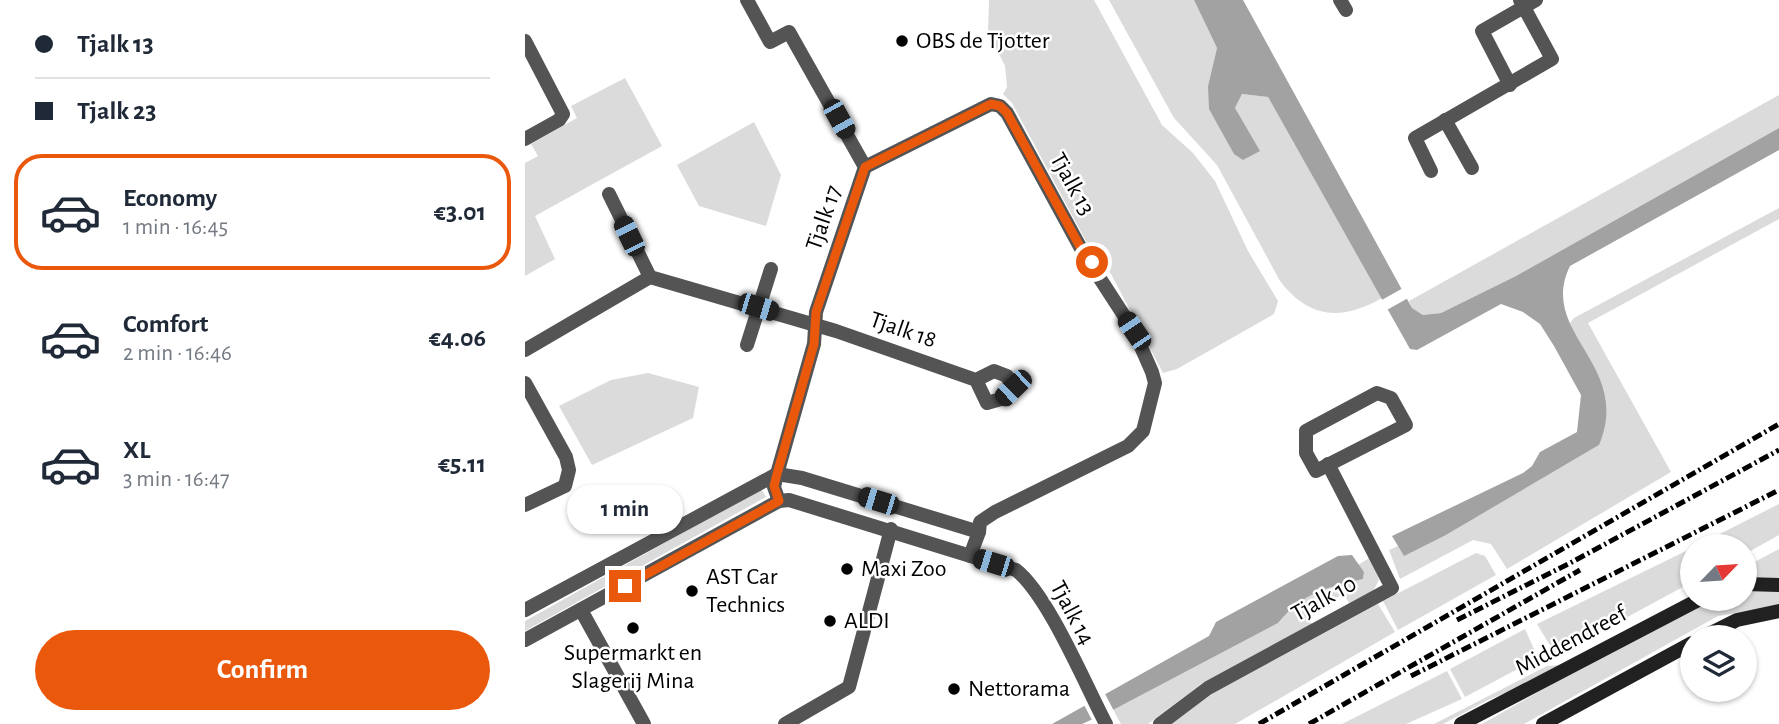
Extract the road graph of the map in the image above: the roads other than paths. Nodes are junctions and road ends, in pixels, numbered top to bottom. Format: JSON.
{"nodes":[{"id":1,"x":747,"y":0,"type":"edge"},
{"id":2,"x":1527,"y":2,"type":"edge"},
{"id":3,"x":525,"y":41,"type":"edge"},
{"id":4,"x":1510,"y":85,"type":"junction"},
{"id":5,"x":1445,"y":120,"type":"junction"},
{"id":6,"x":525,"y":139,"type":"edge"},
{"id":7,"x":865,"y":167,"type":"junction"},
{"id":8,"x":1472,"y":168,"type":"dead end"},
{"id":9,"x":1431,"y":171,"type":"dead end"},
{"id":10,"x":609,"y":194,"type":"dead end"},
{"id":11,"x":771,"y":268,"type":"dead end"},
{"id":12,"x":650,"y":277,"type":"junction"},
{"id":13,"x":758,"y":307,"type":"junction"},
{"id":14,"x":815,"y":326,"type":"junction"},
{"id":15,"x":747,"y":345,"type":"dead end"},
{"id":16,"x":525,"y":351,"type":"edge"},
{"id":17,"x":976,"y":380,"type":"dead end"},
{"id":18,"x":525,"y":383,"type":"edge"},
{"id":19,"x":1322,"y":468,"type":"junction"},
{"id":20,"x":777,"y":474,"type":"junction"},
{"id":21,"x":779,"y":501,"type":"junction"},
{"id":22,"x":525,"y":505,"type":"edge"},
{"id":23,"x":891,"y":529,"type":"junction"},
{"id":24,"x":979,"y":532,"type":"junction"},
{"id":25,"x":970,"y":556,"type":"junction"},
{"id":26,"x":1757,"y":584,"type":"edge"},
{"id":27,"x":1779,"y":584,"type":"edge"},
{"id":28,"x":525,"y":610,"type":"edge"},
{"id":29,"x":581,"y":610,"type":"junction"},
{"id":30,"x":1680,"y":610,"type":"edge"},
{"id":31,"x":1779,"y":611,"type":"edge"},
{"id":32,"x":1727,"y":625,"type":"edge"},
{"id":33,"x":525,"y":640,"type":"edge"},
{"id":34,"x":1680,"y":650,"type":"edge"},
{"id":35,"x":1106,"y":722,"type":"edge"},
{"id":36,"x":644,"y":724,"type":"edge"},
{"id":37,"x":785,"y":724,"type":"edge"},
{"id":38,"x":1160,"y":724,"type":"edge"},
{"id":39,"x":1461,"y":724,"type":"edge"},
{"id":40,"x":1543,"y":724,"type":"edge"}],
"edges":[{"from":1,"to":7,"type":"street","name":"Tjalk 17"},
{"from":2,"to":4,"type":"street"},
{"from":2,"to":4,"type":"street"},
{"from":3,"to":6,"type":"street"},
{"from":4,"to":5,"type":"street"},
{"from":5,"to":8,"type":"street"},
{"from":5,"to":9,"type":"street"},
{"from":7,"to":14,"type":"street","name":"Tjalk 17"},
{"from":7,"to":24,"type":"street","name":"Tjalk 13"},
{"from":10,"to":12,"type":"street"},
{"from":11,"to":13,"type":"street"},
{"from":12,"to":13,"type":"street","name":"Tjalk 18"},
{"from":12,"to":16,"type":"street"},
{"from":13,"to":14,"type":"street","name":"Tjalk 18"},
{"from":13,"to":15,"type":"street"},
{"from":14,"to":17,"type":"street","name":"Tjalk 18"},
{"from":14,"to":20,"type":"street","name":"Tjalk 17"},
{"from":18,"to":22,"type":"street"},
{"from":19,"to":19,"type":"street"},
{"from":19,"to":38,"type":"street","name":"Tjalk 10"},
{"from":20,"to":21,"type":"street","name":"Tjalk 17"},
{"from":20,"to":24,"type":"street"},
{"from":20,"to":28,"type":"street"},
{"from":21,"to":23,"type":"street","name":"Tjalk 14"},
{"from":21,"to":29,"type":"street"},
{"from":23,"to":25,"type":"street","name":"Tjalk 14"},
{"from":23,"to":37,"type":"street"},
{"from":24,"to":25,"type":"street"},
{"from":25,"to":35,"type":"street","name":"Tjalk 14"},
{"from":26,"to":27,"type":"main road"},
{"from":29,"to":33,"type":"street"},
{"from":29,"to":36,"type":"street"},
{"from":30,"to":39,"type":"main road","name":"Middendreef"},
{"from":31,"to":32,"type":"main road"},
{"from":34,"to":40,"type":"main road"}]}
